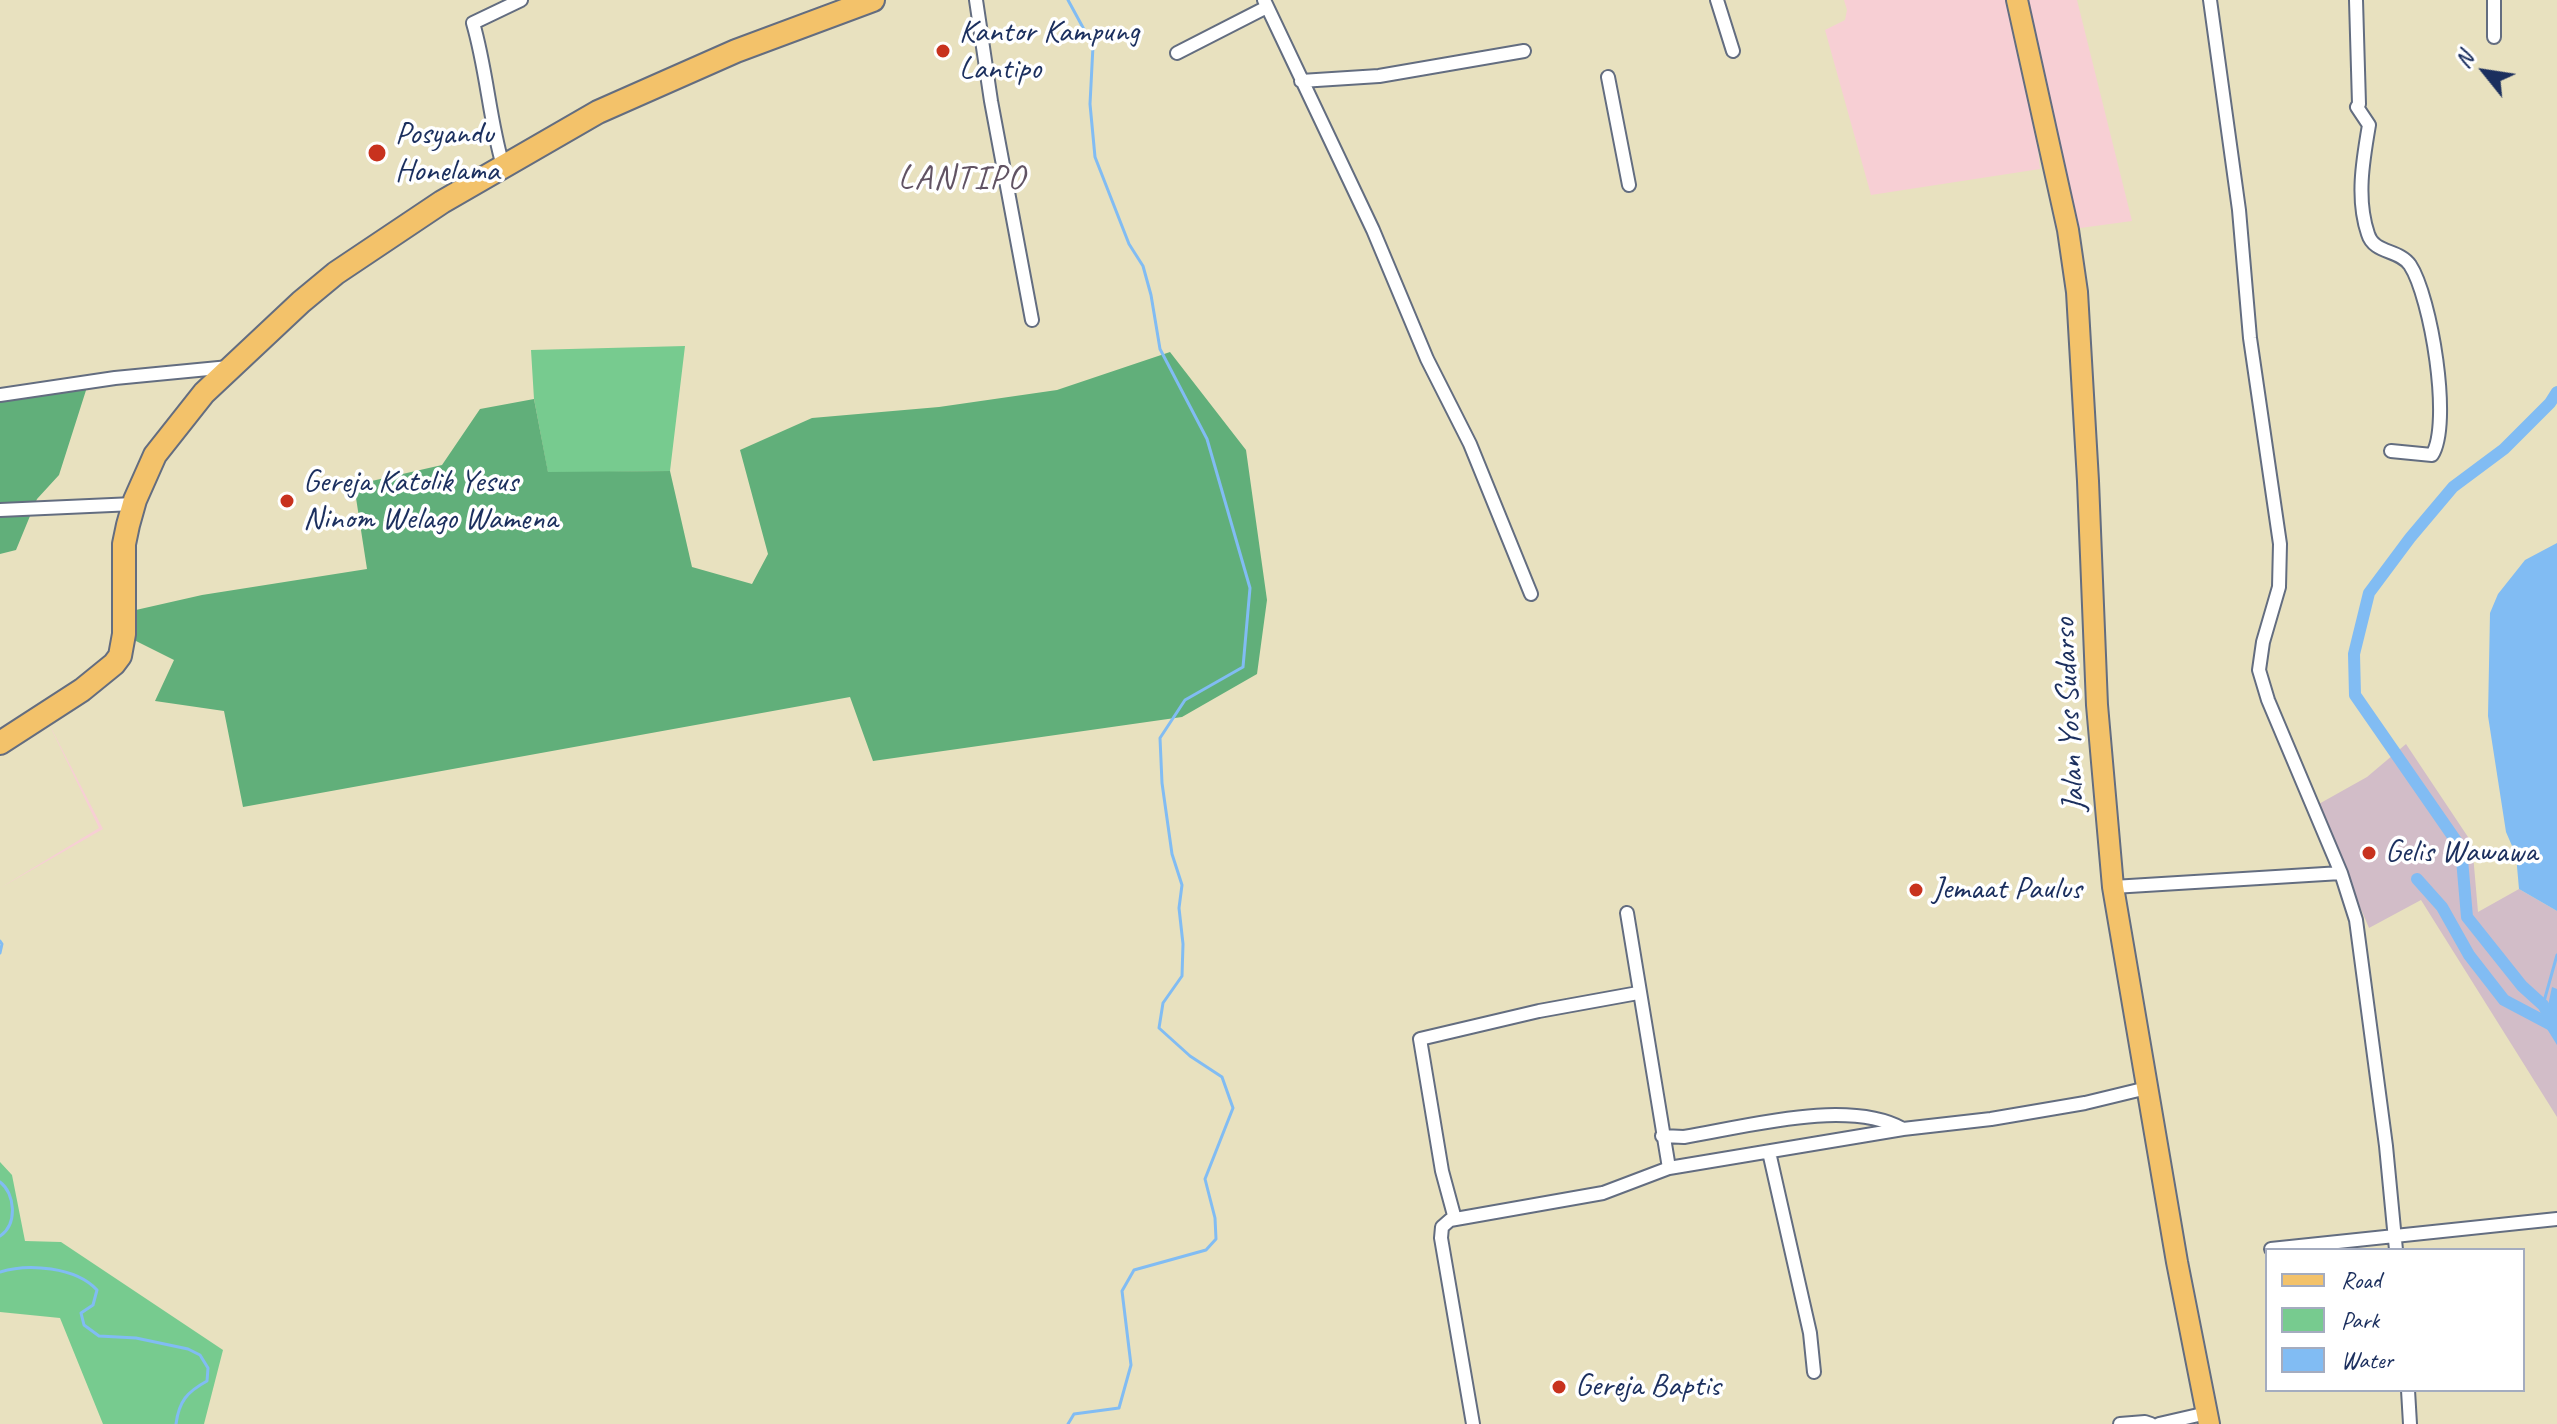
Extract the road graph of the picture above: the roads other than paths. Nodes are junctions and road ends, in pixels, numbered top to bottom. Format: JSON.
{"nodes":[{"id":1,"x":521,"y":0,"type":"edge"},
{"id":2,"x":873,"y":0,"type":"edge"},
{"id":3,"x":976,"y":0,"type":"edge"},
{"id":4,"x":1717,"y":0,"type":"edge"},
{"id":5,"x":2017,"y":0,"type":"edge"},
{"id":6,"x":2210,"y":0,"type":"edge"},
{"id":7,"x":2356,"y":0,"type":"edge"},
{"id":8,"x":2494,"y":0,"type":"edge"},
{"id":9,"x":1266,"y":3,"type":"edge"},
{"id":10,"x":2494,"y":37,"type":"dead end"},
{"id":11,"x":1524,"y":51,"type":"dead end"},
{"id":12,"x":1733,"y":51,"type":"dead end"},
{"id":13,"x":1177,"y":53,"type":"dead end"},
{"id":14,"x":1608,"y":77,"type":"dead end"},
{"id":15,"x":1301,"y":81,"type":"junction"},
{"id":16,"x":503,"y":166,"type":"junction"},
{"id":17,"x":1629,"y":185,"type":"dead end"},
{"id":18,"x":1032,"y":320,"type":"dead end"},
{"id":19,"x":229,"y":367,"type":"junction"},
{"id":20,"x":0,"y":395,"type":"edge"},
{"id":21,"x":2391,"y":451,"type":"dead end"},
{"id":22,"x":134,"y":504,"type":"junction"},
{"id":23,"x":0,"y":510,"type":"edge"},
{"id":24,"x":1531,"y":594,"type":"dead end"},
{"id":25,"x":0,"y":743,"type":"edge"},
{"id":26,"x":2341,"y":873,"type":"junction"},
{"id":27,"x":2113,"y":887,"type":"junction"},
{"id":28,"x":1627,"y":913,"type":"dead end"},
{"id":29,"x":1638,"y":993,"type":"junction"},
{"id":30,"x":2147,"y":1088,"type":"junction"},
{"id":31,"x":1903,"y":1129,"type":"junction"},
{"id":32,"x":1662,"y":1136,"type":"junction"},
{"id":33,"x":1769,"y":1152,"type":"junction"},
{"id":34,"x":1669,"y":1168,"type":"junction"},
{"id":35,"x":1455,"y":1219,"type":"junction"},
{"id":36,"x":2557,"y":1219,"type":"edge"},
{"id":37,"x":2396,"y":1236,"type":"junction"},
{"id":38,"x":2281,"y":1248,"type":"edge"},
{"id":39,"x":2396,"y":1248,"type":"edge"},
{"id":40,"x":1814,"y":1372,"type":"dead end"},
{"id":41,"x":2408,"y":1392,"type":"edge"},
{"id":42,"x":2208,"y":1418,"type":"edge"},
{"id":43,"x":1473,"y":1424,"type":"edge"},
{"id":44,"x":2120,"y":1424,"type":"edge"},
{"id":45,"x":2151,"y":1424,"type":"edge"},
{"id":46,"x":2159,"y":1424,"type":"edge"},
{"id":47,"x":2410,"y":1424,"type":"edge"}],
"edges":[{"from":1,"to":16,"type":"street"},
{"from":2,"to":16,"type":"highway"},
{"from":3,"to":18,"type":"street"},
{"from":4,"to":12,"type":"street"},
{"from":5,"to":27,"type":"main road","name":"Jalan Yos Sudarso"},
{"from":6,"to":26,"type":"street"},
{"from":7,"to":21,"type":"street"},
{"from":8,"to":10,"type":"street"},
{"from":9,"to":13,"type":"street"},
{"from":9,"to":15,"type":"street"},
{"from":11,"to":15,"type":"street"},
{"from":14,"to":17,"type":"street"},
{"from":15,"to":24,"type":"street"},
{"from":16,"to":19,"type":"highway"},
{"from":19,"to":20,"type":"street"},
{"from":19,"to":22,"type":"highway"},
{"from":22,"to":23,"type":"street"},
{"from":22,"to":25,"type":"highway"},
{"from":26,"to":27,"type":"street"},
{"from":26,"to":37,"type":"street"},
{"from":27,"to":30,"type":"main road","name":"Jalan Yos Sudarso"},
{"from":28,"to":29,"type":"street"},
{"from":29,"to":32,"type":"street"},
{"from":29,"to":35,"type":"street"},
{"from":30,"to":31,"type":"street"},
{"from":30,"to":42,"type":"main road","name":"Jalan Yos Sudarso"},
{"from":31,"to":32,"type":"street"},
{"from":31,"to":33,"type":"street"},
{"from":32,"to":34,"type":"street"},
{"from":33,"to":34,"type":"street"},
{"from":33,"to":40,"type":"street"},
{"from":34,"to":35,"type":"street"},
{"from":35,"to":43,"type":"street"},
{"from":36,"to":37,"type":"street"},
{"from":37,"to":38,"type":"street"},
{"from":37,"to":39,"type":"street"},
{"from":41,"to":47,"type":"street"},
{"from":42,"to":46,"type":"street"},
{"from":44,"to":45,"type":"street"}]}
